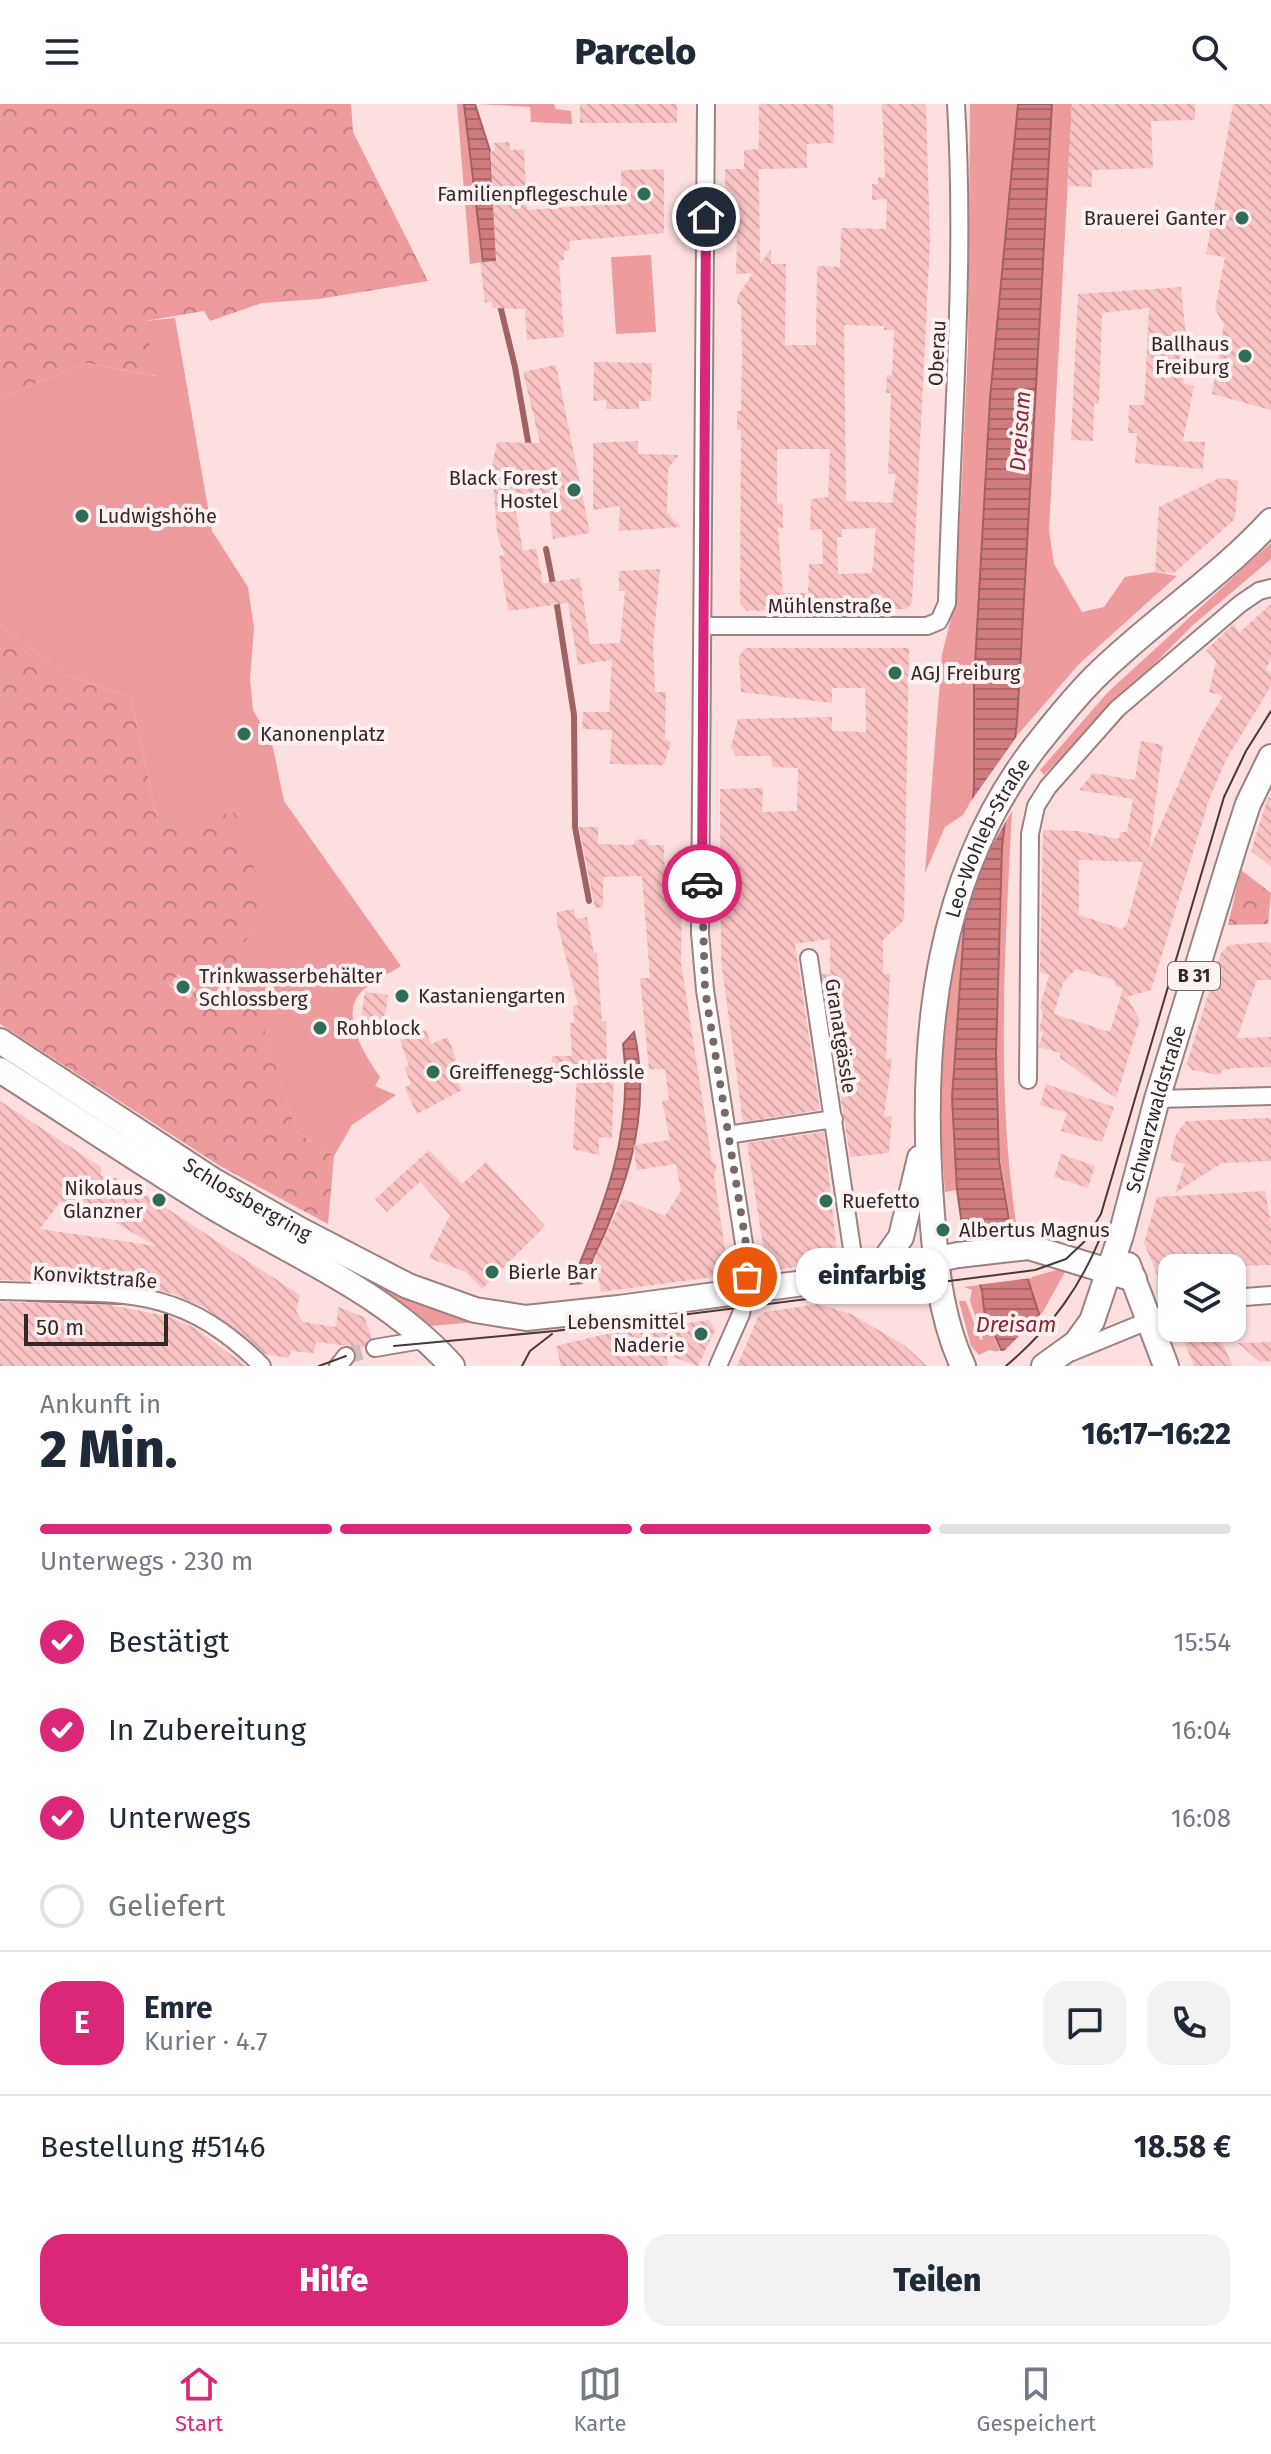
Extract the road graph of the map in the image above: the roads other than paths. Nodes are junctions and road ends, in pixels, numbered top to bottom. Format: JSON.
{"nodes":[{"id":1,"x":706,"y":104,"type":"edge"},
{"id":2,"x":956,"y":104,"type":"edge"},
{"id":3,"x":1271,"y":521,"type":"edge"},
{"id":4,"x":1271,"y":588,"type":"edge"},
{"id":5,"x":947,"y":603,"type":"joint"},
{"id":6,"x":702,"y":626,"type":"junction"},
{"id":7,"x":1271,"y":757,"type":"edge"},
{"id":8,"x":809,"y":958,"type":"dead end"},
{"id":9,"x":0,"y":1041,"type":"edge"},
{"id":10,"x":0,"y":1070,"type":"edge"},
{"id":11,"x":1028,"y":1080,"type":"dead end"},
{"id":12,"x":1271,"y":1096,"type":"edge"},
{"id":13,"x":1157,"y":1099,"type":"junction"},
{"id":14,"x":834,"y":1119,"type":"junction"},
{"id":15,"x":926,"y":1132,"type":"junction"},
{"id":16,"x":727,"y":1135,"type":"junction"},
{"id":17,"x":1121,"y":1235,"type":"junction"},
{"id":18,"x":947,"y":1257,"type":"junction"},
{"id":19,"x":1109,"y":1272,"type":"junction"},
{"id":20,"x":866,"y":1274,"type":"junction"},
{"id":21,"x":1134,"y":1279,"type":"junction"},
{"id":22,"x":0,"y":1291,"type":"edge"},
{"id":23,"x":746,"y":1291,"type":"junction"},
{"id":24,"x":1271,"y":1295,"type":"edge"},
{"id":25,"x":1246,"y":1297,"type":"edge"},
{"id":26,"x":1158,"y":1315,"type":"edge"},
{"id":27,"x":1147,"y":1319,"type":"junction"},
{"id":28,"x":428,"y":1339,"type":"junction"},
{"id":29,"x":375,"y":1348,"type":"tunnel mouth"},
{"id":30,"x":1067,"y":1353,"type":"edge"},
{"id":31,"x":262,"y":1366,"type":"edge"},
{"id":32,"x":452,"y":1366,"type":"edge"},
{"id":33,"x":718,"y":1366,"type":"edge"},
{"id":34,"x":963,"y":1366,"type":"edge"},
{"id":35,"x":1166,"y":1366,"type":"edge"}],
"edges":[{"from":1,"to":6,"type":"street"},
{"from":2,"to":5,"type":"street","name":"Oberau"},
{"from":3,"to":15,"type":"main road","name":"Leo-Wohleb-Straße"},
{"from":4,"to":11,"type":"street"},
{"from":5,"to":6,"type":"street","name":"Mühlenstraße"},
{"from":6,"to":16,"type":"street"},
{"from":7,"to":13,"type":"main road","name":"Schwarzwaldstraße","number":"B 31"},
{"from":8,"to":14,"type":"street","name":"Granatgässle"},
{"from":9,"to":23,"type":"main road","name":"Schlossbergring"},
{"from":10,"to":28,"type":"main road","name":"Schlossbergring"},
{"from":12,"to":13,"type":"street"},
{"from":13,"to":17,"type":"main road","name":"Schwarzwaldstraße","number":"B 31"},
{"from":14,"to":16,"type":"street","name":"Granatgässle"},
{"from":14,"to":20,"type":"street","name":"Granatgässle"},
{"from":15,"to":18,"type":"main road","name":"Leo-Wohleb-Straße"},
{"from":15,"to":20,"type":"main road"},
{"from":16,"to":23,"type":"street"},
{"from":17,"to":19,"type":"main road","name":"Schwarzwaldstraße"},
{"from":17,"to":21,"type":"main road"},
{"from":18,"to":19,"type":"main road","name":"Schlossbergring"},
{"from":18,"to":20,"type":"main road","name":"Schlossbergring"},
{"from":18,"to":34,"type":"main road","name":"Leo-Wohleb-Straße"},
{"from":19,"to":21,"type":"main road"},
{"from":19,"to":30,"type":"main road","name":"Schwarzwaldstraße"},
{"from":20,"to":23,"type":"main road","name":"Schlossbergring"},
{"from":21,"to":27,"type":"main road"},
{"from":22,"to":31,"type":"street","name":"Konviktstraße"},
{"from":23,"to":33,"type":"street"},
{"from":24,"to":25,"type":"street"},
{"from":26,"to":27,"type":"street"},
{"from":27,"to":30,"type":"street"},
{"from":27,"to":35,"type":"main road"},
{"from":28,"to":29,"type":"street"},
{"from":28,"to":32,"type":"main road","name":"Schlossbergring"}]}
